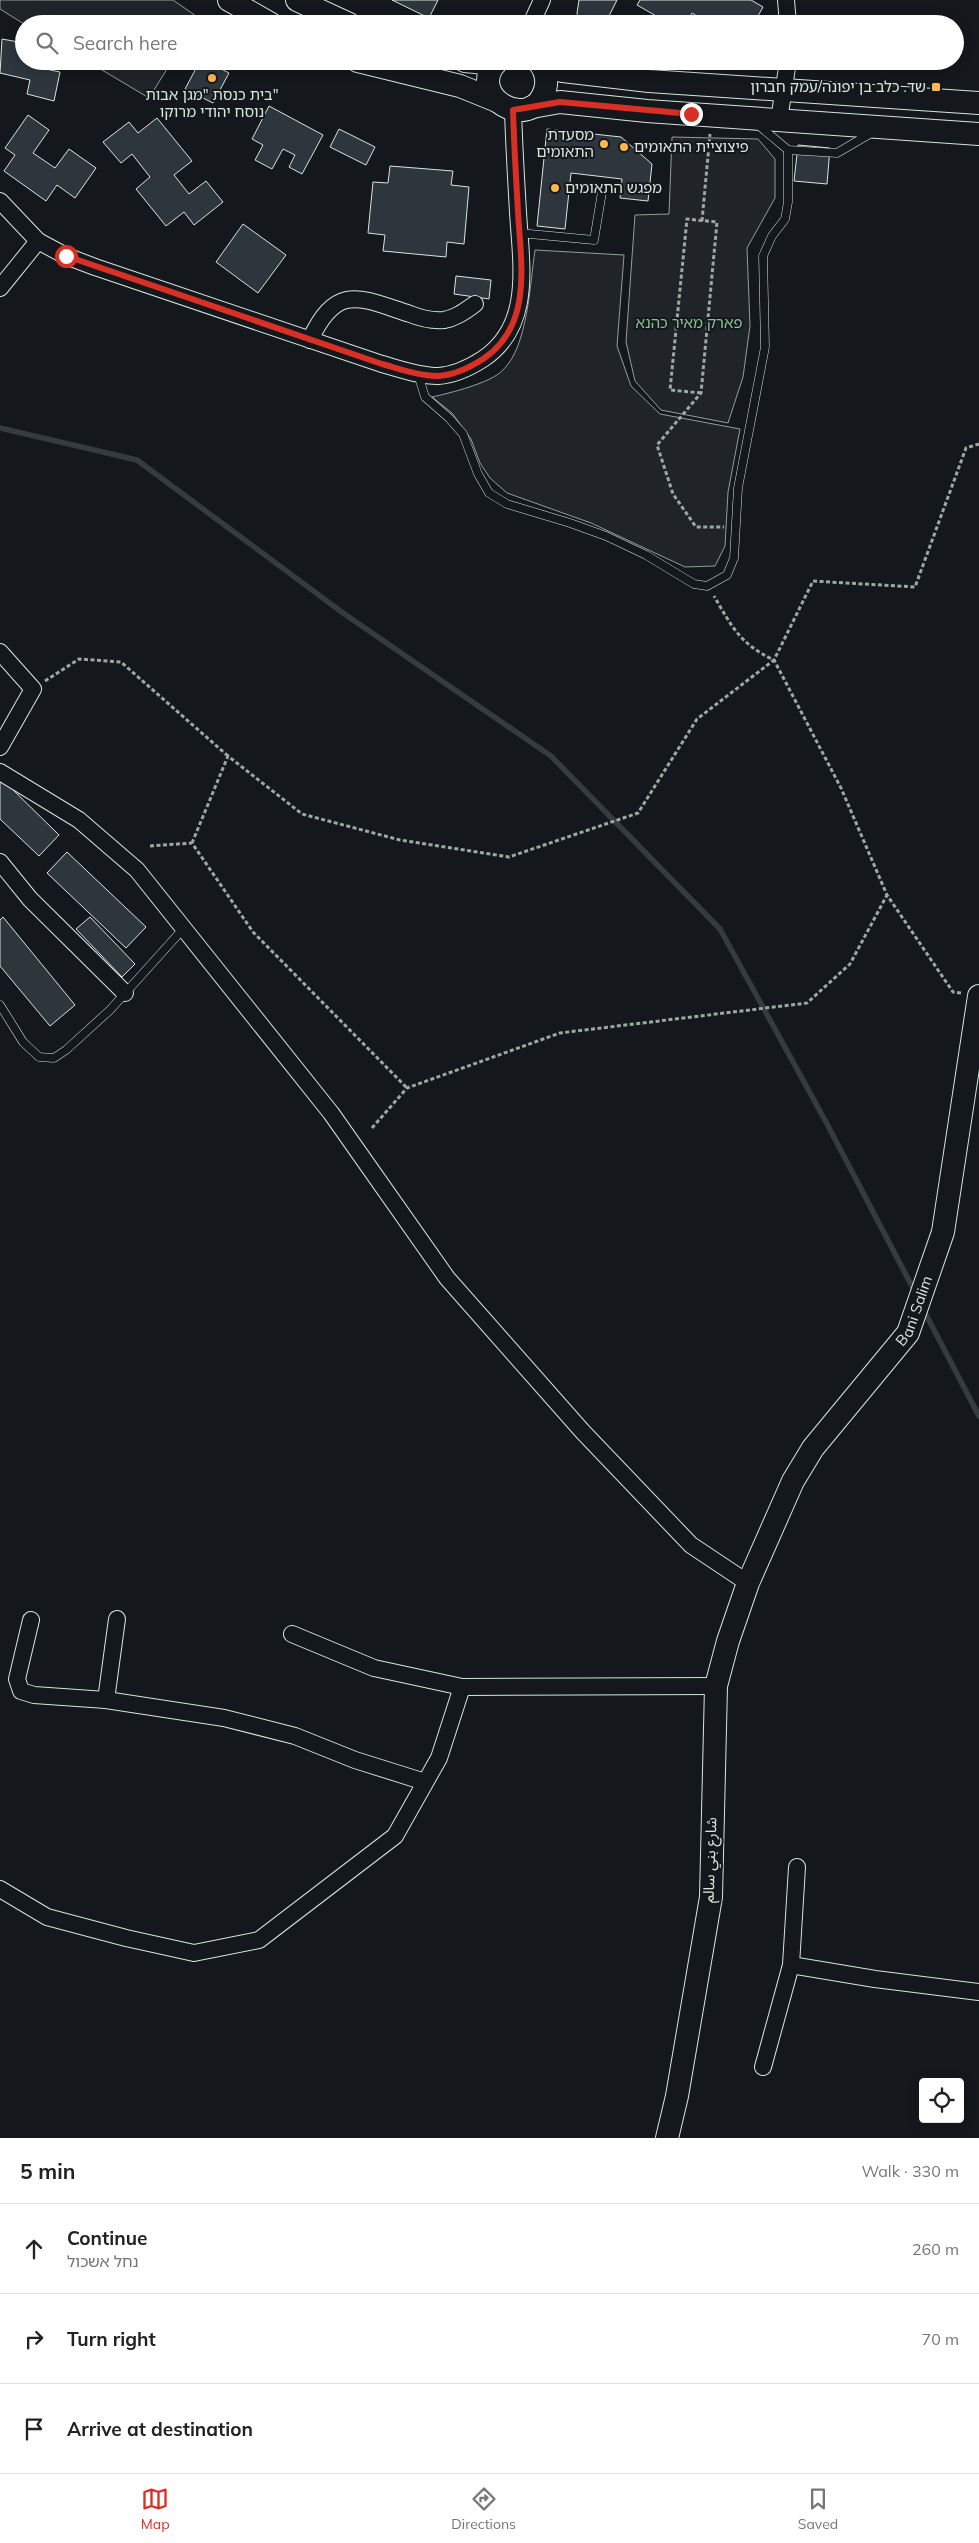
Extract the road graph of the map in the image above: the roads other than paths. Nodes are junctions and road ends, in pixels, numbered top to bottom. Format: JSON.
{"nodes":[{"id":1,"x":229,"y":0,"type":"edge"},
{"id":2,"x":296,"y":0,"type":"edge"},
{"id":3,"x":786,"y":0,"type":"edge"},
{"id":4,"x":541,"y":1,"type":"edge"},
{"id":5,"x":255,"y":15,"type":"edge"},
{"id":6,"x":329,"y":15,"type":"edge"},
{"id":7,"x":535,"y":15,"type":"edge"},
{"id":8,"x":540,"y":15,"type":"edge"},
{"id":9,"x":787,"y":15,"type":"edge"},
{"id":10,"x":395,"y":70,"type":"edge"},
{"id":11,"x":493,"y":70,"type":"edge"},
{"id":12,"x":542,"y":70,"type":"edge"},
{"id":13,"x":560,"y":70,"type":"edge"},
{"id":14,"x":787,"y":70,"type":"edge"},
{"id":15,"x":784,"y":89,"type":"junction"},
{"id":16,"x":979,"y":103,"type":"edge"},
{"id":17,"x":514,"y":106,"type":"junction"},
{"id":18,"x":750,"y":118,"type":"junction"},
{"id":19,"x":779,"y":120,"type":"junction"},
{"id":20,"x":882,"y":126,"type":"junction"},
{"id":21,"x":979,"y":134,"type":"edge"},
{"id":22,"x":788,"y":150,"type":"junction"},
{"id":23,"x":602,"y":192,"type":"dead end"},
{"id":24,"x":0,"y":201,"type":"edge"},
{"id":25,"x":519,"y":233,"type":"junction"},
{"id":26,"x":38,"y":241,"type":"junction"},
{"id":27,"x":0,"y":288,"type":"edge"},
{"id":28,"x":475,"y":304,"type":"dead end"},
{"id":29,"x":310,"y":340,"type":"junction"},
{"id":30,"x":418,"y":374,"type":"junction"},
{"id":31,"x":0,"y":652,"type":"edge"},
{"id":32,"x":0,"y":747,"type":"edge"},
{"id":33,"x":0,"y":772,"type":"edge"},
{"id":34,"x":0,"y":862,"type":"edge"},
{"id":35,"x":183,"y":929,"type":"junction"},
{"id":36,"x":125,"y":993,"type":"junction"},
{"id":37,"x":979,"y":996,"type":"edge"},
{"id":38,"x":0,"y":1005,"type":"edge"},
{"id":39,"x":748,"y":1583,"type":"junction"},
{"id":40,"x":117,"y":1619,"type":"dead end"},
{"id":41,"x":31,"y":1620,"type":"dead end"},
{"id":42,"x":292,"y":1634,"type":"dead end"},
{"id":43,"x":716,"y":1686,"type":"junction"},
{"id":44,"x":462,"y":1687,"type":"junction"},
{"id":45,"x":106,"y":1700,"type":"junction"},
{"id":46,"x":426,"y":1782,"type":"junction"},
{"id":47,"x":797,"y":1867,"type":"dead end"},
{"id":48,"x":0,"y":1889,"type":"edge"},
{"id":49,"x":790,"y":1965,"type":"junction"},
{"id":50,"x":979,"y":1992,"type":"edge"},
{"id":51,"x":763,"y":2066,"type":"dead end"},
{"id":52,"x":667,"y":2138,"type":"edge"}],
"edges":[{"from":1,"to":5,"type":"street"},
{"from":2,"to":6,"type":"street"},
{"from":3,"to":9,"type":"street"},
{"from":4,"to":7,"type":"street"},
{"from":4,"to":8,"type":"street"},
{"from":10,"to":17,"type":"street"},
{"from":11,"to":17,"type":"street"},
{"from":12,"to":17,"type":"street"},
{"from":13,"to":15,"type":"street"},
{"from":14,"to":15,"type":"street"},
{"from":15,"to":16,"type":"street"},
{"from":15,"to":19,"type":"street"},
{"from":17,"to":18,"type":"street"},
{"from":17,"to":25,"type":"street"},
{"from":18,"to":19,"type":"street"},
{"from":18,"to":22,"type":"lane"},
{"from":19,"to":20,"type":"street"},
{"from":20,"to":21,"type":"street"},
{"from":20,"to":22,"type":"lane"},
{"from":22,"to":30,"type":"lane"},
{"from":23,"to":25,"type":"lane"},
{"from":24,"to":26,"type":"street"},
{"from":25,"to":30,"type":"street"},
{"from":26,"to":27,"type":"street"},
{"from":26,"to":29,"type":"street"},
{"from":28,"to":29,"type":"street"},
{"from":29,"to":30,"type":"street"},
{"from":31,"to":32,"type":"street"},
{"from":33,"to":35,"type":"street"},
{"from":34,"to":36,"type":"street"},
{"from":35,"to":36,"type":"lane"},
{"from":35,"to":39,"type":"street"},
{"from":36,"to":38,"type":"lane"},
{"from":37,"to":39,"type":"street","name":"Bani Salim"},
{"from":39,"to":43,"type":"street","name":"شارع بني سالم"},
{"from":40,"to":45,"type":"street"},
{"from":41,"to":45,"type":"street"},
{"from":42,"to":44,"type":"street"},
{"from":43,"to":44,"type":"street"},
{"from":43,"to":52,"type":"street","name":"شارع بني سالم"},
{"from":44,"to":46,"type":"street"},
{"from":45,"to":46,"type":"street"},
{"from":46,"to":48,"type":"street"},
{"from":47,"to":49,"type":"street"},
{"from":49,"to":50,"type":"street"},
{"from":49,"to":51,"type":"street"}]}
